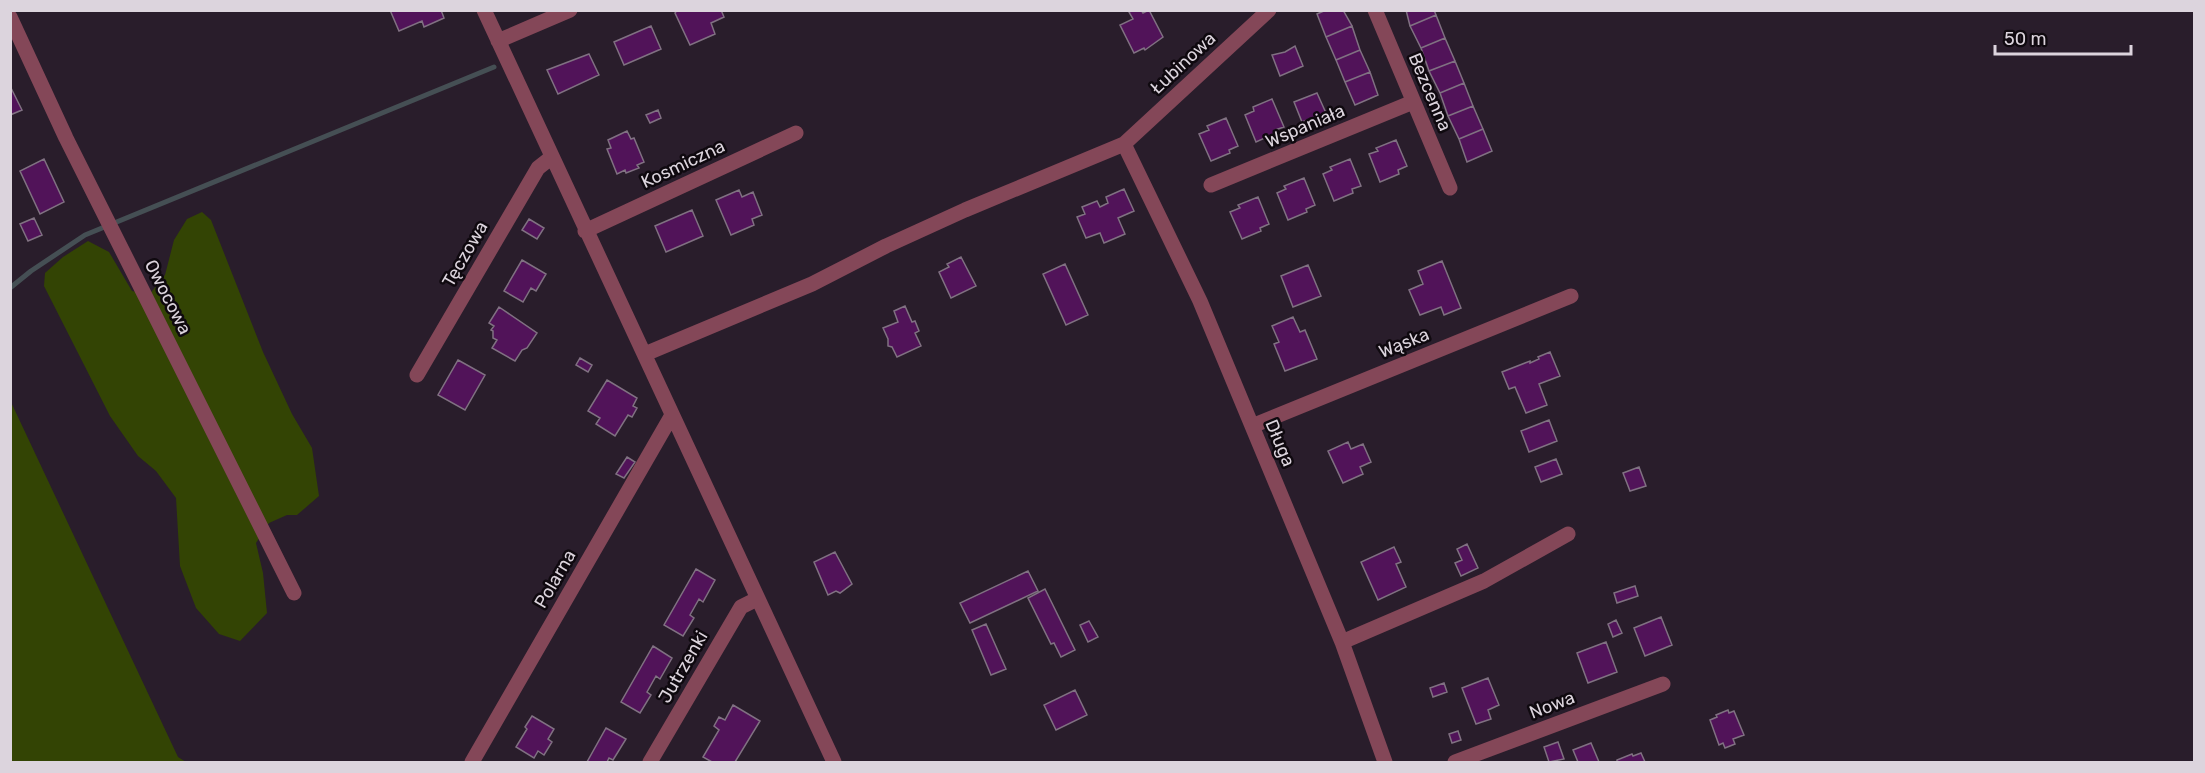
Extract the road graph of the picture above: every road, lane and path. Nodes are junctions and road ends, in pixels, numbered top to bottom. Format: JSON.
{"nodes":[{"id":1,"x":484,"y":10,"type":"edge"},
{"id":2,"x":570,"y":10,"type":"edge"},
{"id":3,"x":1269,"y":10,"type":"edge"},
{"id":4,"x":1375,"y":10,"type":"edge"},
{"id":5,"x":10,"y":17,"type":"edge"},
{"id":6,"x":498,"y":41,"type":"junction"},
{"id":7,"x":1413,"y":102,"type":"junction"},
{"id":8,"x":796,"y":133,"type":"dead end"},
{"id":9,"x":1124,"y":144,"type":"junction"},
{"id":10,"x":552,"y":157,"type":"junction"},
{"id":11,"x":1211,"y":185,"type":"dead end"},
{"id":12,"x":1450,"y":189,"type":"dead end"},
{"id":13,"x":585,"y":231,"type":"junction"},
{"id":14,"x":1571,"y":296,"type":"dead end"},
{"id":15,"x":645,"y":354,"type":"junction"},
{"id":16,"x":417,"y":375,"type":"dead end"},
{"id":17,"x":672,"y":415,"type":"junction"},
{"id":18,"x":1252,"y":426,"type":"junction"},
{"id":19,"x":1568,"y":534,"type":"dead end"},
{"id":20,"x":294,"y":593,"type":"dead end"},
{"id":21,"x":757,"y":599,"type":"junction"},
{"id":22,"x":1342,"y":642,"type":"junction"},
{"id":23,"x":1663,"y":684,"type":"dead end"},
{"id":24,"x":472,"y":762,"type":"edge"},
{"id":25,"x":650,"y":762,"type":"edge"},
{"id":26,"x":834,"y":762,"type":"edge"},
{"id":27,"x":1385,"y":762,"type":"edge"},
{"id":28,"x":1455,"y":762,"type":"edge"}],
"edges":[{"from":1,"to":6,"type":"street"},
{"from":2,"to":6,"type":"street"},
{"from":3,"to":9,"type":"street","name":"Łubinowa"},
{"from":4,"to":7,"type":"street","name":"Bezcenna"},
{"from":5,"to":20,"type":"street","name":"Owocowa"},
{"from":6,"to":10,"type":"street"},
{"from":7,"to":11,"type":"street","name":"Wspaniała"},
{"from":7,"to":12,"type":"street","name":"Bezcenna"},
{"from":8,"to":13,"type":"street","name":"Kosmiczna"},
{"from":9,"to":15,"type":"street"},
{"from":9,"to":18,"type":"street","name":"Długa"},
{"from":10,"to":13,"type":"street"},
{"from":10,"to":16,"type":"street","name":"Tęczowa"},
{"from":13,"to":15,"type":"street"},
{"from":14,"to":18,"type":"street","name":"Wąska"},
{"from":15,"to":17,"type":"street"},
{"from":17,"to":21,"type":"street"},
{"from":17,"to":24,"type":"street","name":"Polarna"},
{"from":18,"to":22,"type":"street","name":"Długa"},
{"from":19,"to":22,"type":"street"},
{"from":21,"to":25,"type":"street","name":"Jutrzenki"},
{"from":21,"to":26,"type":"street"},
{"from":22,"to":27,"type":"street","name":"Długa"},
{"from":23,"to":28,"type":"street","name":"Nowa"}]}
